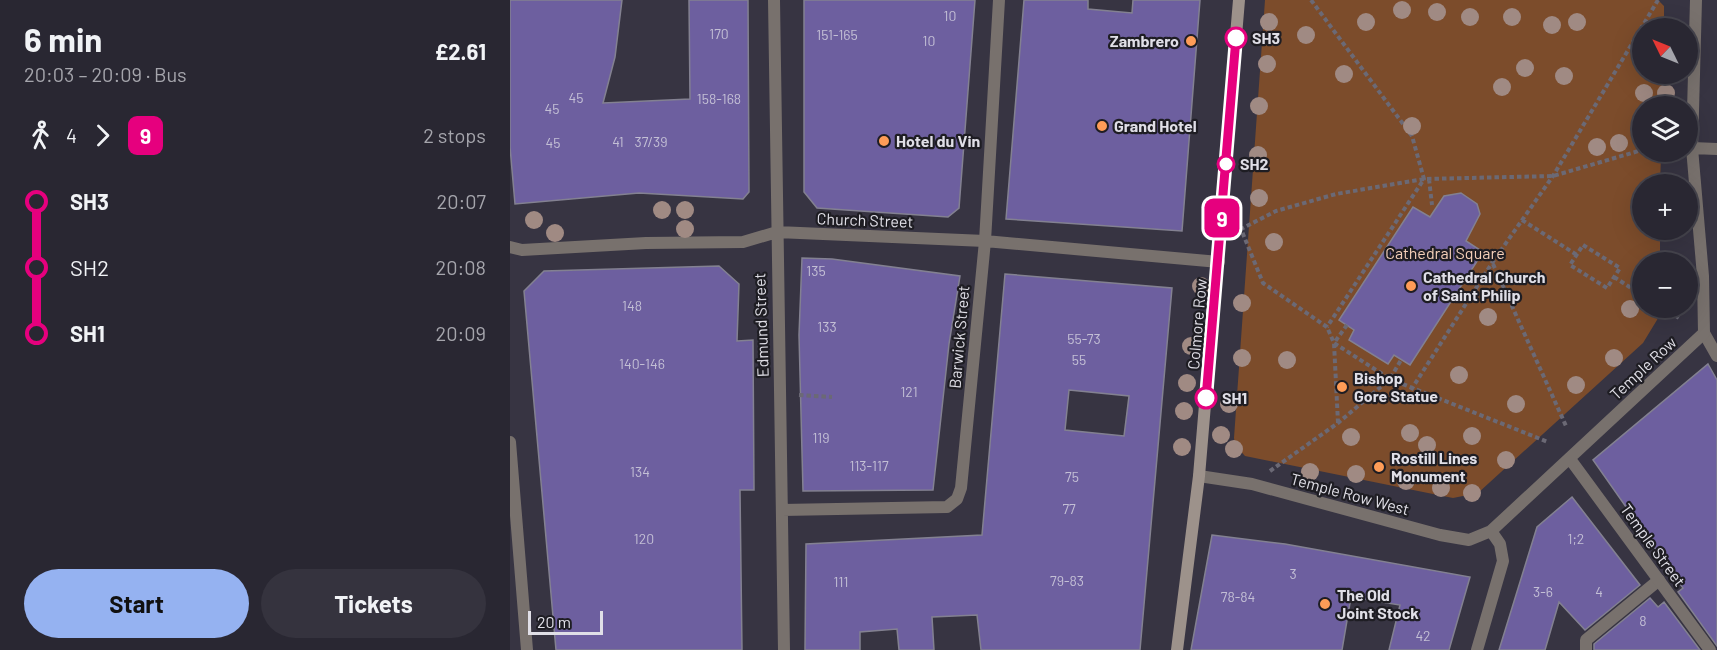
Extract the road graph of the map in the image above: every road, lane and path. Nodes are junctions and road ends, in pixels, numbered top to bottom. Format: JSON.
{"nodes":[{"id":1,"x":774,"y":0,"type":"edge"},
{"id":2,"x":999,"y":0,"type":"edge"},
{"id":3,"x":1239,"y":0,"type":"edge"},
{"id":4,"x":1311,"y":0,"type":"edge"},
{"id":5,"x":1658,"y":0,"type":"edge"},
{"id":6,"x":1696,"y":0,"type":"edge"},
{"id":7,"x":1693,"y":96,"type":"edge"},
{"id":8,"x":1698,"y":148,"type":"edge"},
{"id":9,"x":1717,"y":149,"type":"edge"},
{"id":10,"x":1632,"y":153,"type":"edge"},
{"id":11,"x":1693,"y":162,"type":"edge"},
{"id":12,"x":1553,"y":176,"type":"junction"},
{"id":13,"x":1426,"y":179,"type":"junction"},
{"id":14,"x":1432,"y":205,"type":"dead end"},
{"id":15,"x":1522,"y":220,"type":"junction"},
{"id":16,"x":777,"y":232,"type":"junction"},
{"id":17,"x":984,"y":241,"type":"junction"},
{"id":18,"x":510,"y":248,"type":"edge"},
{"id":19,"x":1577,"y":255,"type":"junction"},
{"id":20,"x":1219,"y":262,"type":"junction"},
{"id":21,"x":1492,"y":263,"type":"junction"},
{"id":22,"x":1614,"y":277,"type":"junction"},
{"id":23,"x":1632,"y":289,"type":"edge"},
{"id":24,"x":1347,"y":325,"type":"dead end"},
{"id":25,"x":1327,"y":327,"type":"junction"},
{"id":26,"x":1704,"y":333,"type":"junction"},
{"id":27,"x":1334,"y":343,"type":"junction"},
{"id":28,"x":1717,"y":356,"type":"edge"},
{"id":29,"x":1401,"y":360,"type":"dead end"},
{"id":30,"x":1390,"y":379,"type":"junction"},
{"id":31,"x":1411,"y":390,"type":"junction"},
{"id":32,"x":780,"y":396,"type":"junction"},
{"id":33,"x":832,"y":397,"type":"dead end"},
{"id":34,"x":1338,"y":423,"type":"junction"},
{"id":35,"x":1566,"y":426,"type":"dead end"},
{"id":36,"x":1548,"y":442,"type":"dead end"},
{"id":37,"x":510,"y":443,"type":"edge"},
{"id":38,"x":1570,"y":459,"type":"junction"},
{"id":39,"x":1269,"y":472,"type":"dead end"},
{"id":40,"x":1199,"y":476,"type":"junction"},
{"id":41,"x":782,"y":510,"type":"junction"},
{"id":42,"x":1491,"y":531,"type":"junction"},
{"id":43,"x":1659,"y":580,"type":"junction"},
{"id":44,"x":527,"y":650,"type":"edge"},
{"id":45,"x":784,"y":650,"type":"edge"},
{"id":46,"x":1177,"y":650,"type":"edge"},
{"id":47,"x":1477,"y":650,"type":"edge"},
{"id":48,"x":1587,"y":650,"type":"edge"},
{"id":49,"x":1710,"y":650,"type":"edge"}],
"edges":[{"from":1,"to":16,"type":"street","name":"Edmund Street"},
{"from":2,"to":17,"type":"street","name":"Barwick Street"},
{"from":3,"to":20,"type":"street","name":"Colmore Row"},
{"from":4,"to":13,"type":"path"},
{"from":5,"to":12,"type":"path"},
{"from":6,"to":7,"type":"street"},
{"from":8,"to":9,"type":"street"},
{"from":10,"to":12,"type":"path"},
{"from":11,"to":26,"type":"street"},
{"from":12,"to":13,"type":"path"},
{"from":12,"to":15,"type":"path"},
{"from":13,"to":14,"type":"path"},
{"from":13,"to":25,"type":"path"},
{"from":13,"to":25,"type":"path"},
{"from":15,"to":19,"type":"path"},
{"from":15,"to":21,"type":"path"},
{"from":16,"to":17,"type":"street","name":"Church Street"},
{"from":16,"to":18,"type":"street","name":"Church Street"},
{"from":16,"to":32,"type":"street","name":"Edmund Street"},
{"from":17,"to":20,"type":"street","name":"Church Street"},
{"from":17,"to":41,"type":"street","name":"Barwick Street"},
{"from":19,"to":22,"type":"path"},
{"from":19,"to":22,"type":"path"},
{"from":20,"to":40,"type":"street","name":"Colmore Row"},
{"from":21,"to":31,"type":"path"},
{"from":21,"to":35,"type":"path"},
{"from":22,"to":23,"type":"path"},
{"from":24,"to":27,"type":"path"},
{"from":25,"to":27,"type":"path"},
{"from":26,"to":28,"type":"street"},
{"from":26,"to":38,"type":"street","name":"Temple Row"},
{"from":27,"to":30,"type":"path"},
{"from":27,"to":34,"type":"path"},
{"from":29,"to":30,"type":"path"},
{"from":30,"to":31,"type":"path"},
{"from":30,"to":34,"type":"path"},
{"from":31,"to":36,"type":"path"},
{"from":32,"to":33,"type":"path"},
{"from":32,"to":41,"type":"street","name":"Edmund Street"},
{"from":34,"to":39,"type":"path"},
{"from":37,"to":44,"type":"street"},
{"from":38,"to":42,"type":"street","name":"Temple Row"},
{"from":38,"to":43,"type":"street","name":"Temple Street"},
{"from":40,"to":42,"type":"street","name":"Temple Row West"},
{"from":40,"to":46,"type":"street","name":"Colmore Row"},
{"from":41,"to":45,"type":"street","name":"Edmund Street"},
{"from":42,"to":47,"type":"street"},
{"from":43,"to":48,"type":"street"},
{"from":43,"to":49,"type":"street","name":"Temple Street"}]}
